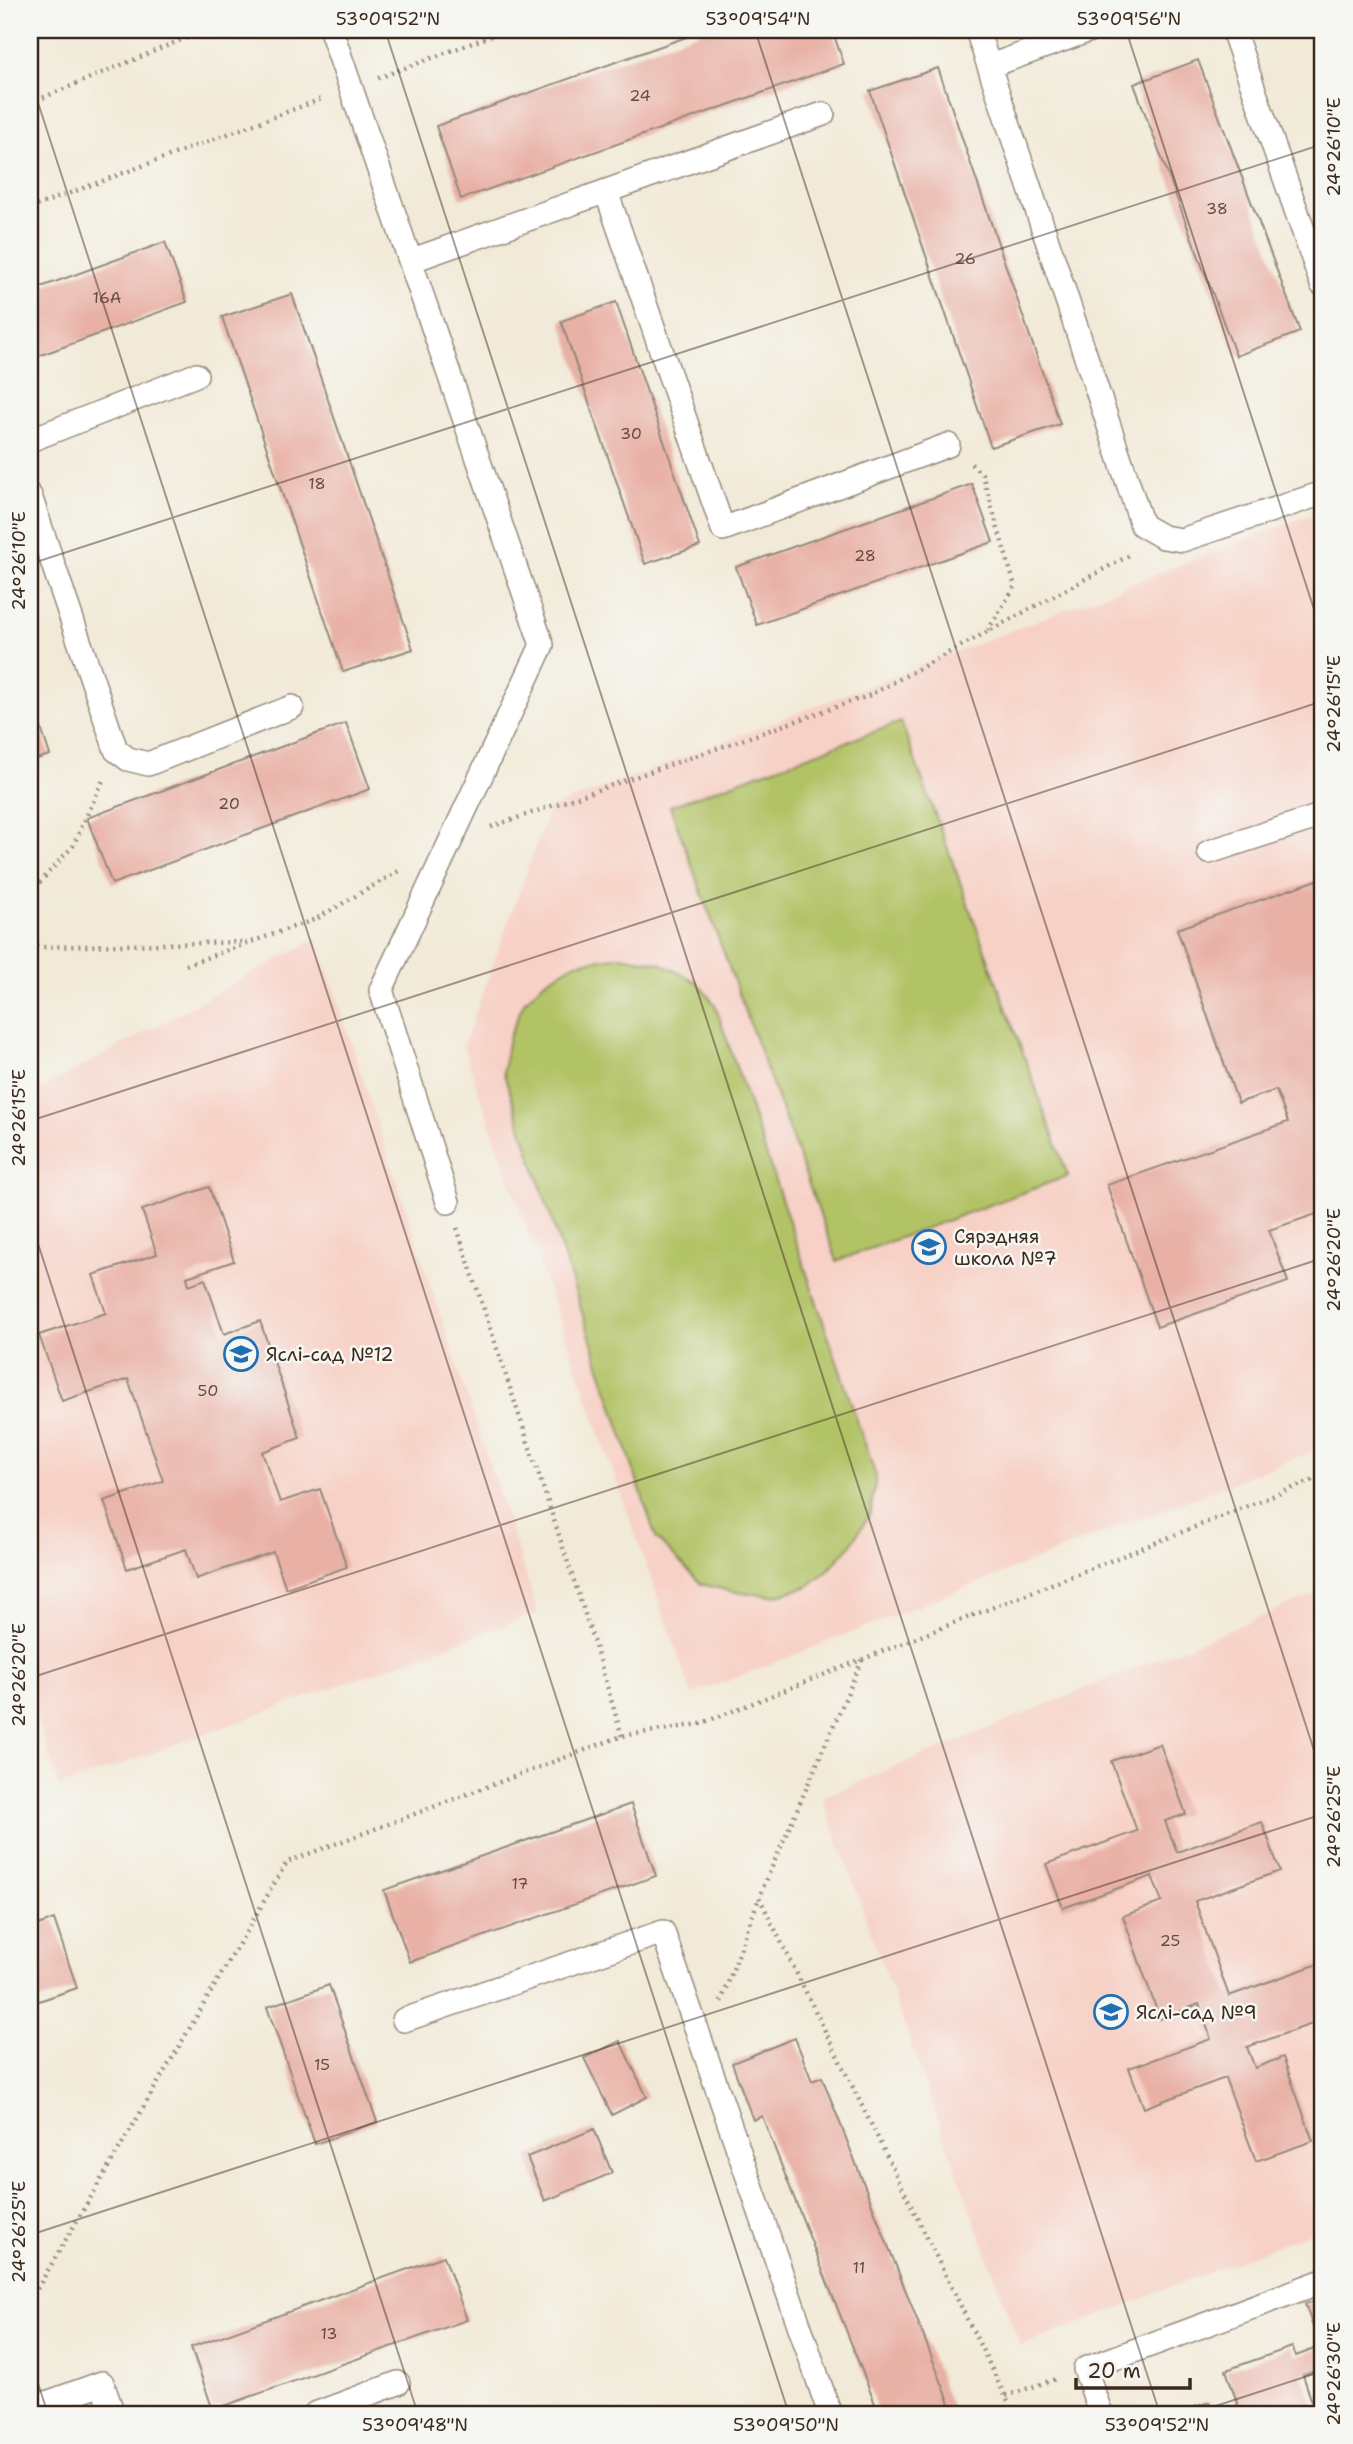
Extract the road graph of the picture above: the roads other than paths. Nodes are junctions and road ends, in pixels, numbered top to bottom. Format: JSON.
{"nodes":[{"id":1,"x":331,"y":30,"type":"edge"},
{"id":2,"x":977,"y":30,"type":"edge"},
{"id":3,"x":1090,"y":30,"type":"edge"},
{"id":4,"x":1233,"y":30,"type":"edge"},
{"id":5,"x":990,"y":66,"type":"junction"},
{"id":6,"x":823,"y":114,"type":"dead end"},
{"id":7,"x":606,"y":191,"type":"junction"},
{"id":8,"x":410,"y":261,"type":"junction"},
{"id":9,"x":1323,"y":283,"type":"edge"},
{"id":10,"x":196,"y":375,"type":"dead end"},
{"id":11,"x":30,"y":440,"type":"edge"},
{"id":12,"x":948,"y":445,"type":"road end"},
{"id":13,"x":1323,"y":493,"type":"edge"},
{"id":14,"x":30,"y":496,"type":"edge"},
{"id":15,"x":292,"y":707,"type":"dead end"},
{"id":16,"x":1323,"y":815,"type":"edge"},
{"id":17,"x":1209,"y":852,"type":"dead end"},
{"id":18,"x":448,"y":1202,"type":"road end"},
{"id":19,"x":404,"y":2021,"type":"dead end"},
{"id":20,"x":1323,"y":2281,"type":"edge"},
{"id":21,"x":398,"y":2383,"type":"dead end"},
{"id":22,"x":30,"y":2409,"type":"edge"},
{"id":23,"x":113,"y":2414,"type":"edge"},
{"id":24,"x":315,"y":2414,"type":"edge"},
{"id":25,"x":830,"y":2414,"type":"edge"},
{"id":26,"x":1101,"y":2414,"type":"edge"}],
"edges":[{"from":1,"to":8,"type":"lane"},
{"from":2,"to":5,"type":"lane"},
{"from":3,"to":5,"type":"lane"},
{"from":4,"to":9,"type":"lane"},
{"from":5,"to":13,"type":"lane"},
{"from":6,"to":7,"type":"lane"},
{"from":7,"to":8,"type":"lane"},
{"from":7,"to":12,"type":"lane"},
{"from":8,"to":18,"type":"lane"},
{"from":10,"to":11,"type":"lane"},
{"from":14,"to":15,"type":"lane"},
{"from":16,"to":17,"type":"lane"},
{"from":19,"to":25,"type":"lane"},
{"from":20,"to":26,"type":"lane"},
{"from":21,"to":24,"type":"lane"},
{"from":22,"to":23,"type":"lane"}]}
